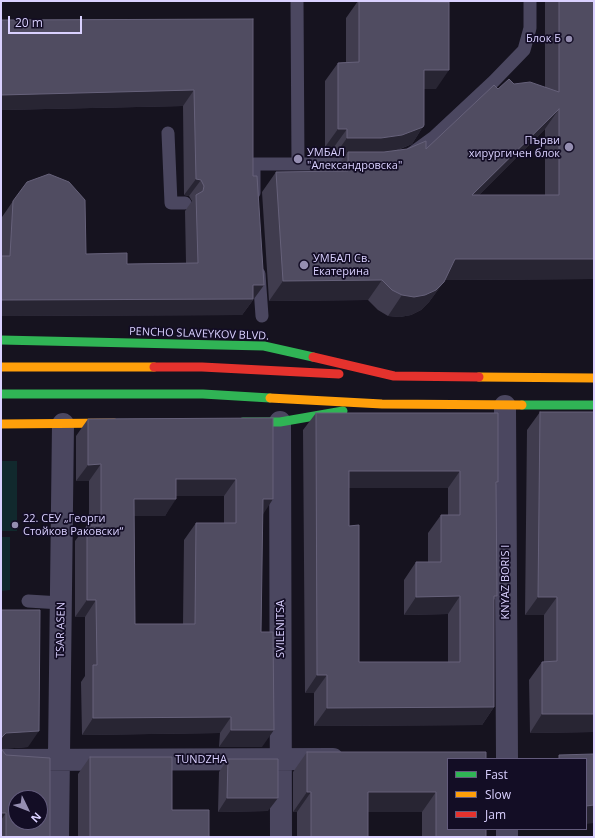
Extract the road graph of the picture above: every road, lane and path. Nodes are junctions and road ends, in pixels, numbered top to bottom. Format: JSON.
{"nodes":[{"id":1,"x":297,"y":1,"type":"edge"},
{"id":2,"x":530,"y":1,"type":"edge"},
{"id":3,"x":168,"y":133,"type":"dead end"},
{"id":4,"x":403,"y":156,"type":"edge"},
{"id":5,"x":298,"y":164,"type":"junction"},
{"id":6,"x":369,"y":164,"type":"edge"},
{"id":7,"x":185,"y":203,"type":"dead end"},
{"id":8,"x":250,"y":204,"type":"edge"},
{"id":9,"x":258,"y":263,"type":"edge"},
{"id":10,"x":262,"y":316,"type":"dead end"},
{"id":11,"x":1,"y":340,"type":"edge"},
{"id":12,"x":1,"y":366,"type":"edge"},
{"id":13,"x":394,"y":376,"type":"junction"},
{"id":14,"x":594,"y":378,"type":"edge"},
{"id":15,"x":1,"y":394,"type":"edge"},
{"id":16,"x":382,"y":404,"type":"junction"},
{"id":17,"x":594,"y":405,"type":"edge"},
{"id":18,"x":505,"y":406,"type":"junction"},
{"id":19,"x":234,"y":422,"type":"edge"},
{"id":20,"x":280,"y":422,"type":"junction"},
{"id":21,"x":125,"y":423,"type":"edge"},
{"id":22,"x":1,"y":424,"type":"edge"},
{"id":23,"x":64,"y":424,"type":"junction"},
{"id":24,"x":28,"y":601,"type":"dead end"},
{"id":25,"x":61,"y":603,"type":"junction"},
{"id":26,"x":507,"y":758,"type":"edge"},
{"id":27,"x":281,"y":759,"type":"junction"},
{"id":28,"x":353,"y":759,"type":"edge"},
{"id":29,"x":1,"y":760,"type":"edge"},
{"id":30,"x":59,"y":760,"type":"junction"},
{"id":31,"x":58,"y":837,"type":"edge"},
{"id":32,"x":281,"y":837,"type":"edge"}],
"edges":[{"from":1,"to":5,"type":"lane"},
{"from":2,"to":4,"type":"lane"},
{"from":3,"to":7,"type":"lane"},
{"from":5,"to":6,"type":"lane"},
{"from":5,"to":8,"type":"lane"},
{"from":9,"to":10,"type":"lane"},
{"from":11,"to":13,"type":"main road","name":"PENCHO SLAVEYKOV BLVD."},
{"from":12,"to":13,"type":"main road","name":"PENCHO SLAVEYKOV BLVD."},
{"from":13,"to":14,"type":"main road","name":"PENCHO SLAVEYKOV BLVD."},
{"from":15,"to":16,"type":"main road"},
{"from":16,"to":18,"type":"main road"},
{"from":16,"to":20,"type":"main road"},
{"from":17,"to":18,"type":"main road"},
{"from":18,"to":26,"type":"street","name":"KNYAZ BORIS I"},
{"from":19,"to":20,"type":"main road"},
{"from":20,"to":27,"type":"street","name":"SVILENITSA"},
{"from":21,"to":23,"type":"main road"},
{"from":22,"to":23,"type":"main road"},
{"from":23,"to":25,"type":"street","name":"TSAR ASEN"},
{"from":24,"to":25,"type":"lane"},
{"from":25,"to":30,"type":"street","name":"TSAR ASEN"},
{"from":27,"to":28,"type":"street","name":"TUNDZHA"},
{"from":27,"to":30,"type":"street","name":"TUNDZHA"},
{"from":27,"to":32,"type":"street","name":"SVILENITSA"},
{"from":29,"to":30,"type":"street","name":"TUNDZHA"},
{"from":30,"to":31,"type":"street","name":"TSAR ASEN"}]}
